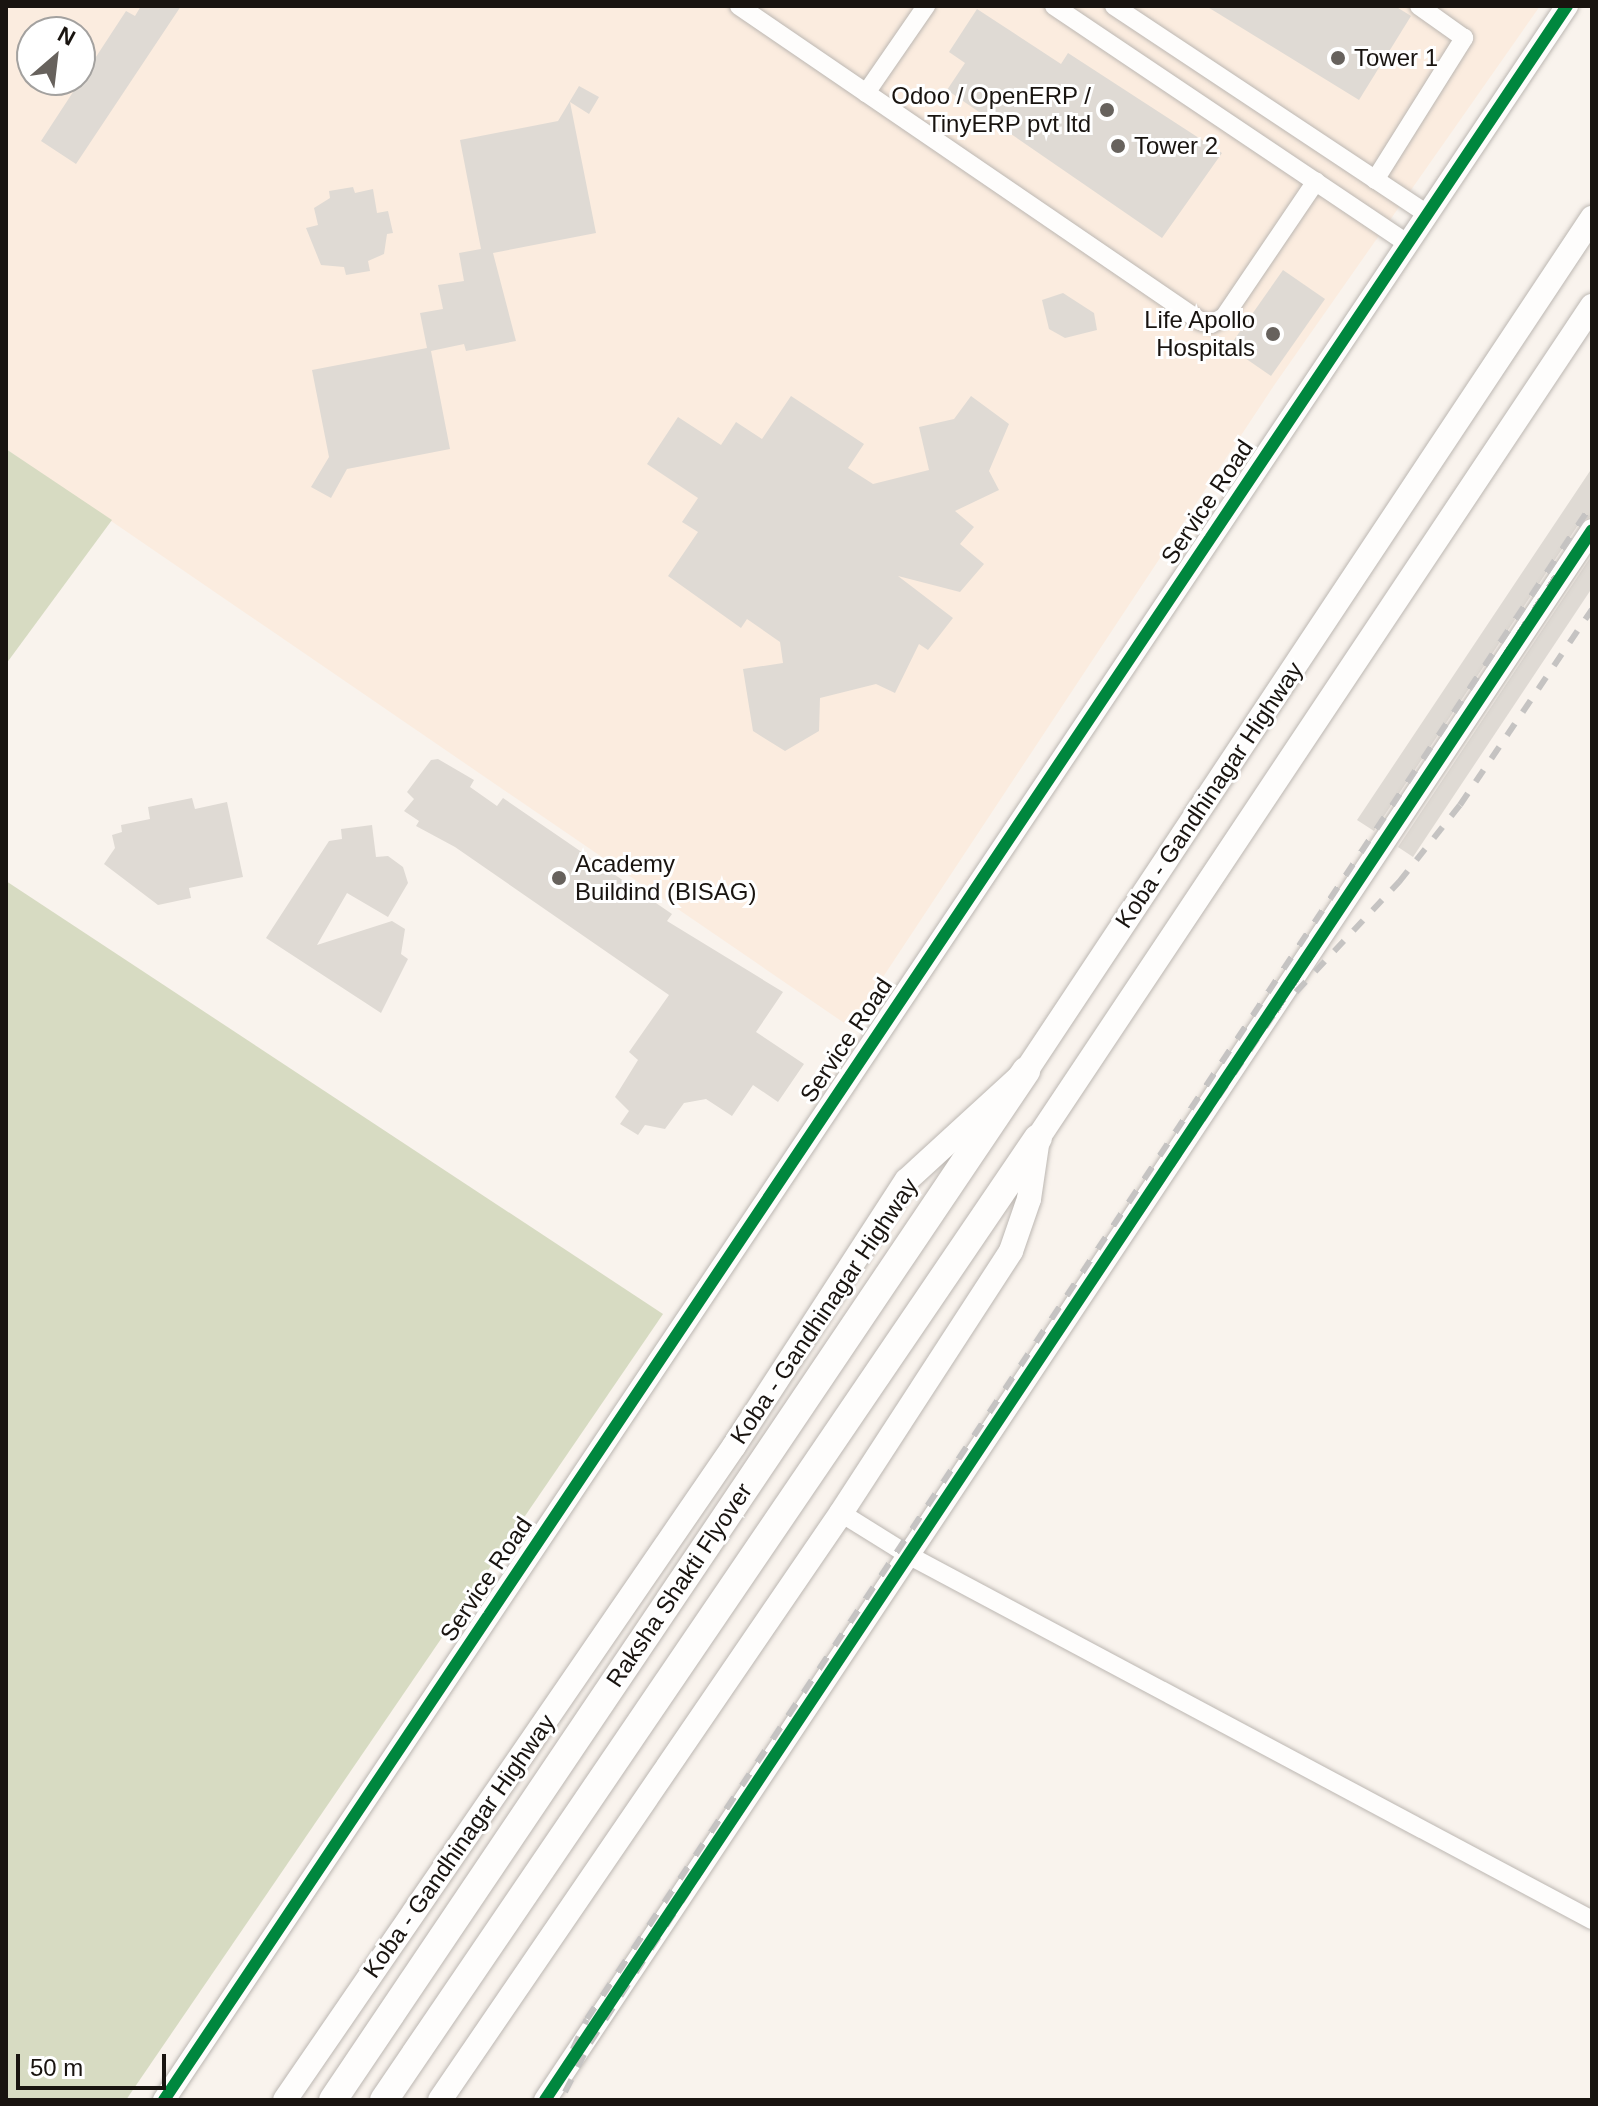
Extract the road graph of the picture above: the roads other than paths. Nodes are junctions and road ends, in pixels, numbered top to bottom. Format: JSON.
{"nodes":[{"id":1,"x":739,"y":6,"type":"edge"},
{"id":2,"x":926,"y":6,"type":"edge"},
{"id":3,"x":1054,"y":6,"type":"edge"},
{"id":4,"x":1114,"y":6,"type":"edge"},
{"id":5,"x":1419,"y":6,"type":"edge"},
{"id":6,"x":1567,"y":6,"type":"edge"},
{"id":7,"x":866,"y":93,"type":"junction"},
{"id":8,"x":1375,"y":180,"type":"junction"},
{"id":9,"x":1316,"y":181,"type":"junction"},
{"id":10,"x":1427,"y":214,"type":"junction"},
{"id":11,"x":1592,"y":218,"type":"edge"},
{"id":12,"x":1407,"y":243,"type":"junction"},
{"id":13,"x":1592,"y":306,"type":"edge"},
{"id":14,"x":1592,"y":530,"type":"edge"},
{"id":15,"x":1026,"y":1071,"type":"junction"},
{"id":16,"x":1038,"y":1138,"type":"junction"},
{"id":17,"x":841,"y":1513,"type":"junction"},
{"id":18,"x":910,"y":1556,"type":"junction"},
{"id":19,"x":1592,"y":1920,"type":"edge"},
{"id":20,"x":164,"y":2100,"type":"edge"},
{"id":21,"x":285,"y":2100,"type":"edge"},
{"id":22,"x":333,"y":2100,"type":"edge"},
{"id":23,"x":384,"y":2100,"type":"edge"},
{"id":24,"x":440,"y":2100,"type":"edge"},
{"id":25,"x":545,"y":2100,"type":"edge"}],
"edges":[{"from":1,"to":7,"type":"street"},
{"from":2,"to":7,"type":"street"},
{"from":3,"to":9,"type":"street"},
{"from":4,"to":8,"type":"street"},
{"from":5,"to":8,"type":"street"},
{"from":6,"to":10,"type":"street","name":"Service Road"},
{"from":7,"to":9,"type":"street"},
{"from":8,"to":10,"type":"street"},
{"from":9,"to":12,"type":"street"},
{"from":10,"to":12,"type":"street","name":"Service Road"},
{"from":11,"to":15,"type":"main road","name":"Koba - Gandhinagar Highway"},
{"from":12,"to":20,"type":"street","name":"Service Road"},
{"from":13,"to":16,"type":"main road","name":"Koba - Gandhinagar Highway"},
{"from":14,"to":18,"type":"street"},
{"from":15,"to":21,"type":"main road","name":"Koba - Gandhinagar Highway"},
{"from":15,"to":22,"type":"main road","name":"Raksha Shakti Flyover"},
{"from":16,"to":17,"type":"main road","name":"Koba - Gandhinagar Highway"},
{"from":16,"to":23,"type":"main road","name":"Raksha Shakti Flyover"},
{"from":17,"to":18,"type":"street"},
{"from":17,"to":24,"type":"main road","name":"Koba - Gandhinagar Highway"},
{"from":18,"to":19,"type":"street"},
{"from":18,"to":25,"type":"street"}]}
